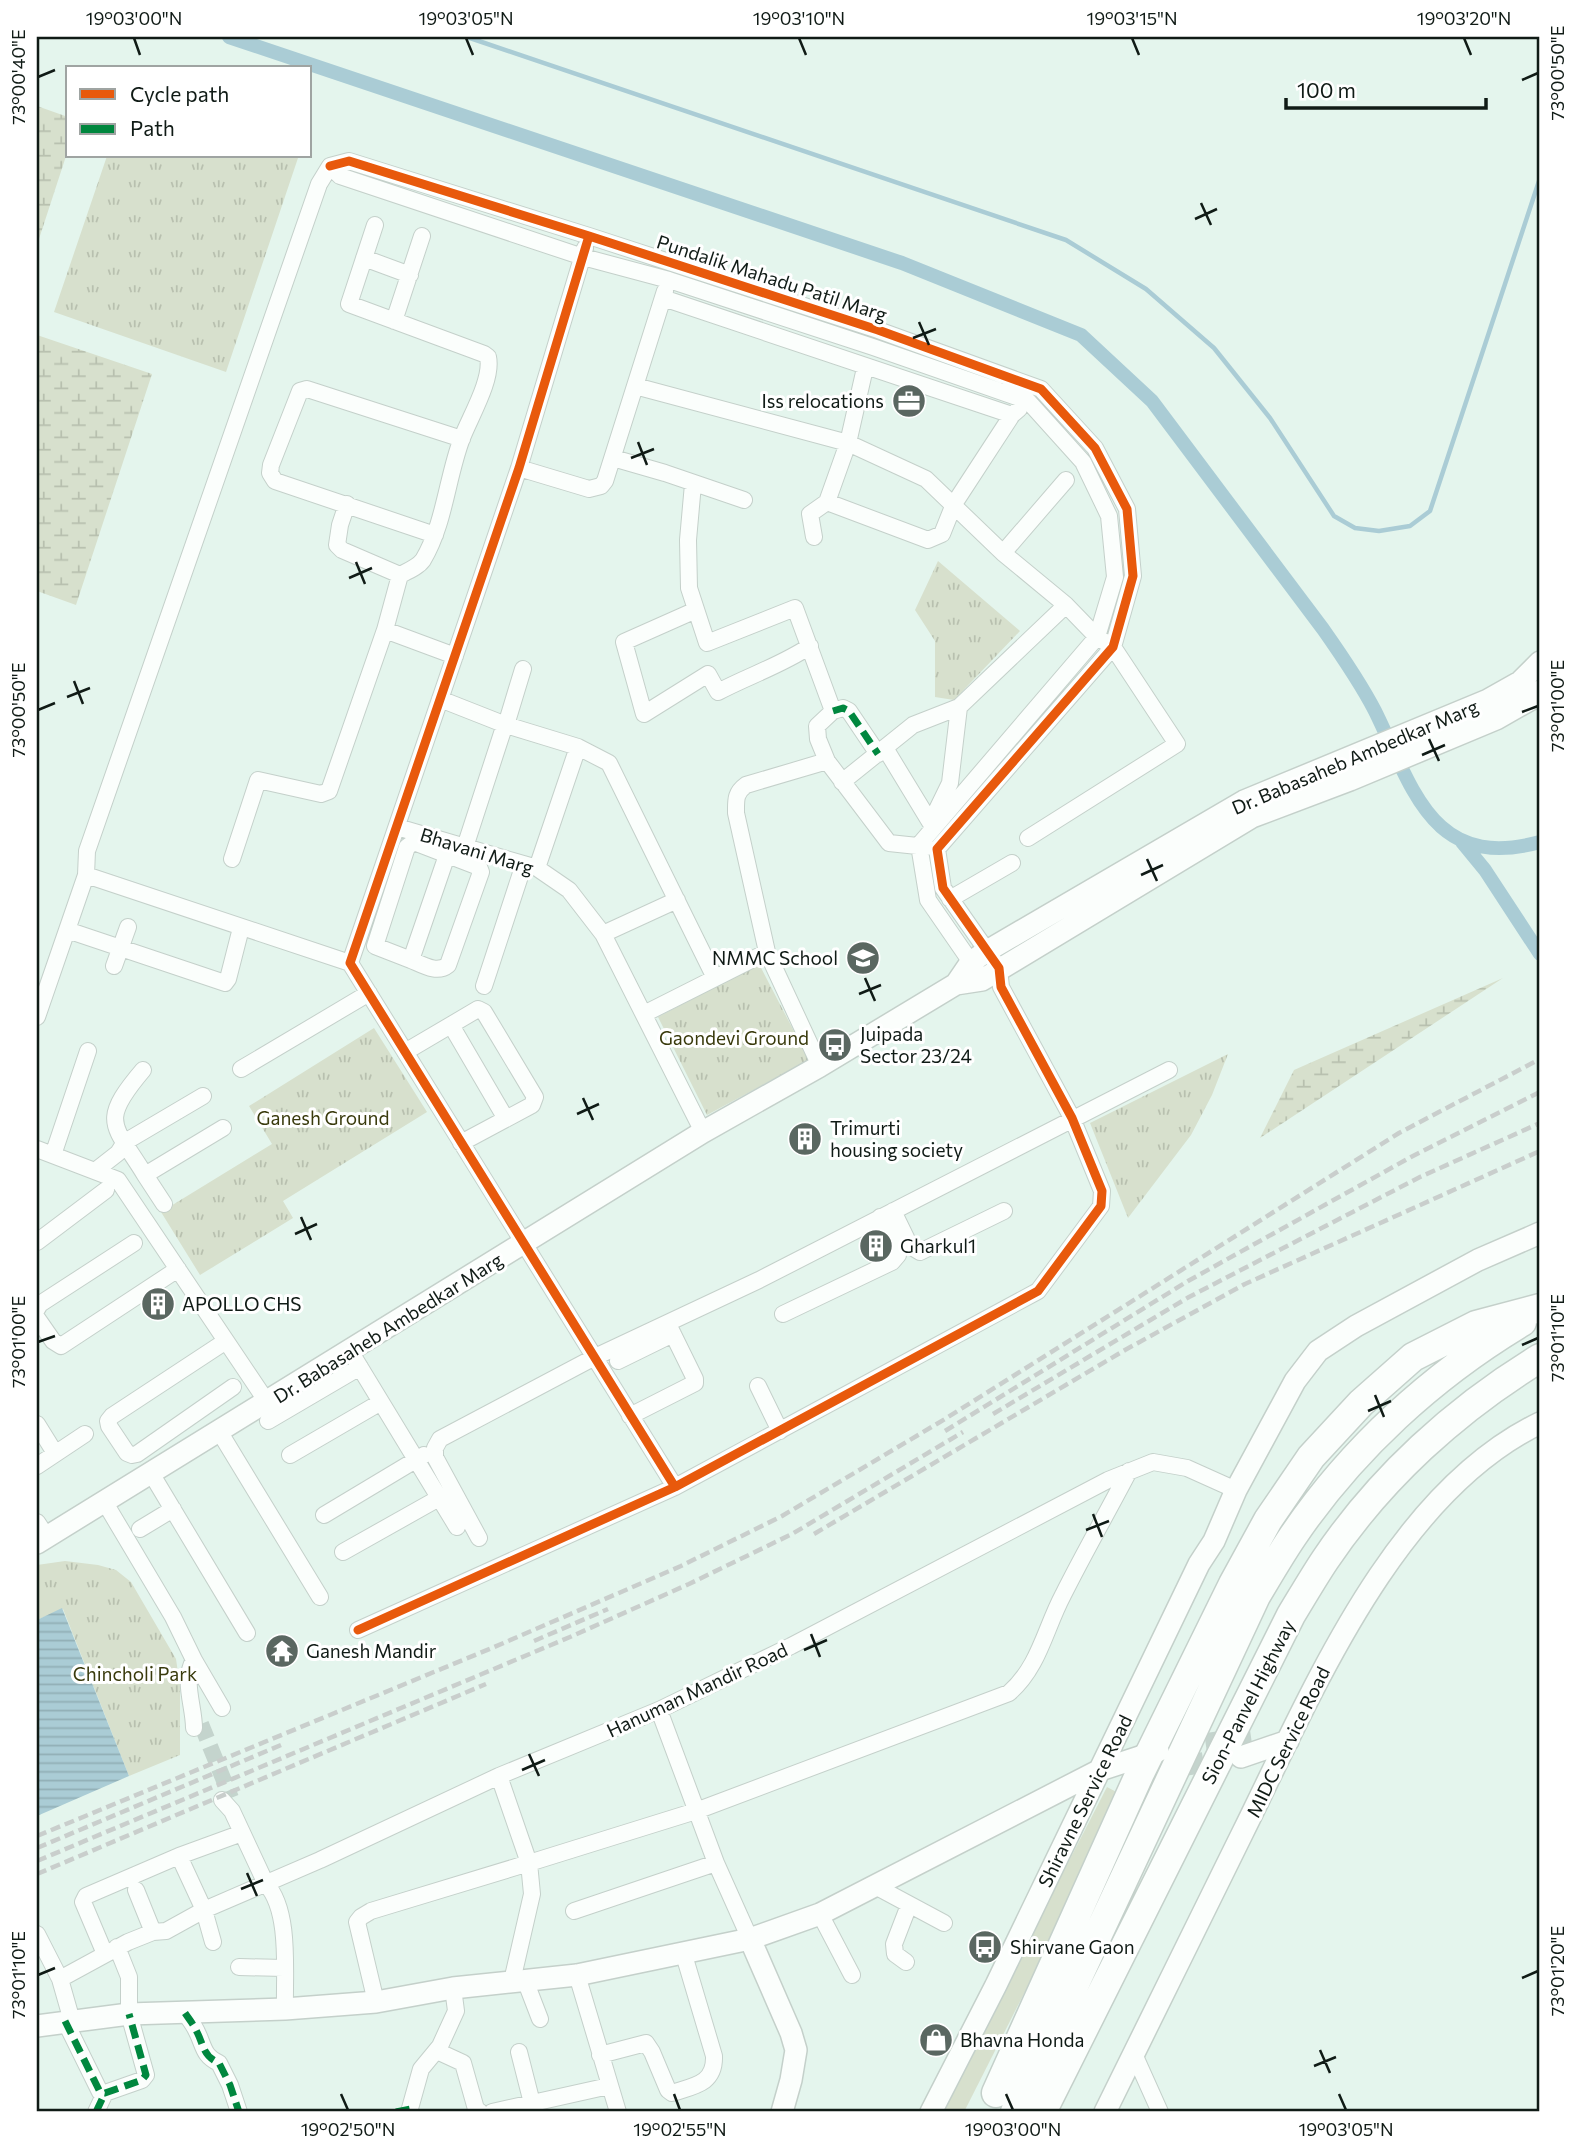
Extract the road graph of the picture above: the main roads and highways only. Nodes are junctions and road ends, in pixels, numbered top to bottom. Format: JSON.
{"nodes":[{"id":1,"x":1540,"y":1310,"type":"edge"},
{"id":2,"x":1540,"y":1358,"type":"edge"},
{"id":3,"x":999,"y":2106,"type":"edge"},
{"id":4,"x":1051,"y":2109,"type":"edge"}],
"edges":[{"from":1,"to":3,"type":"highway","name":"Sion-Panvel Highway"},
{"from":1,"to":3,"type":"highway"},
{"from":2,"to":4,"type":"highway","name":"Sion-Panvel Highway"}]}
